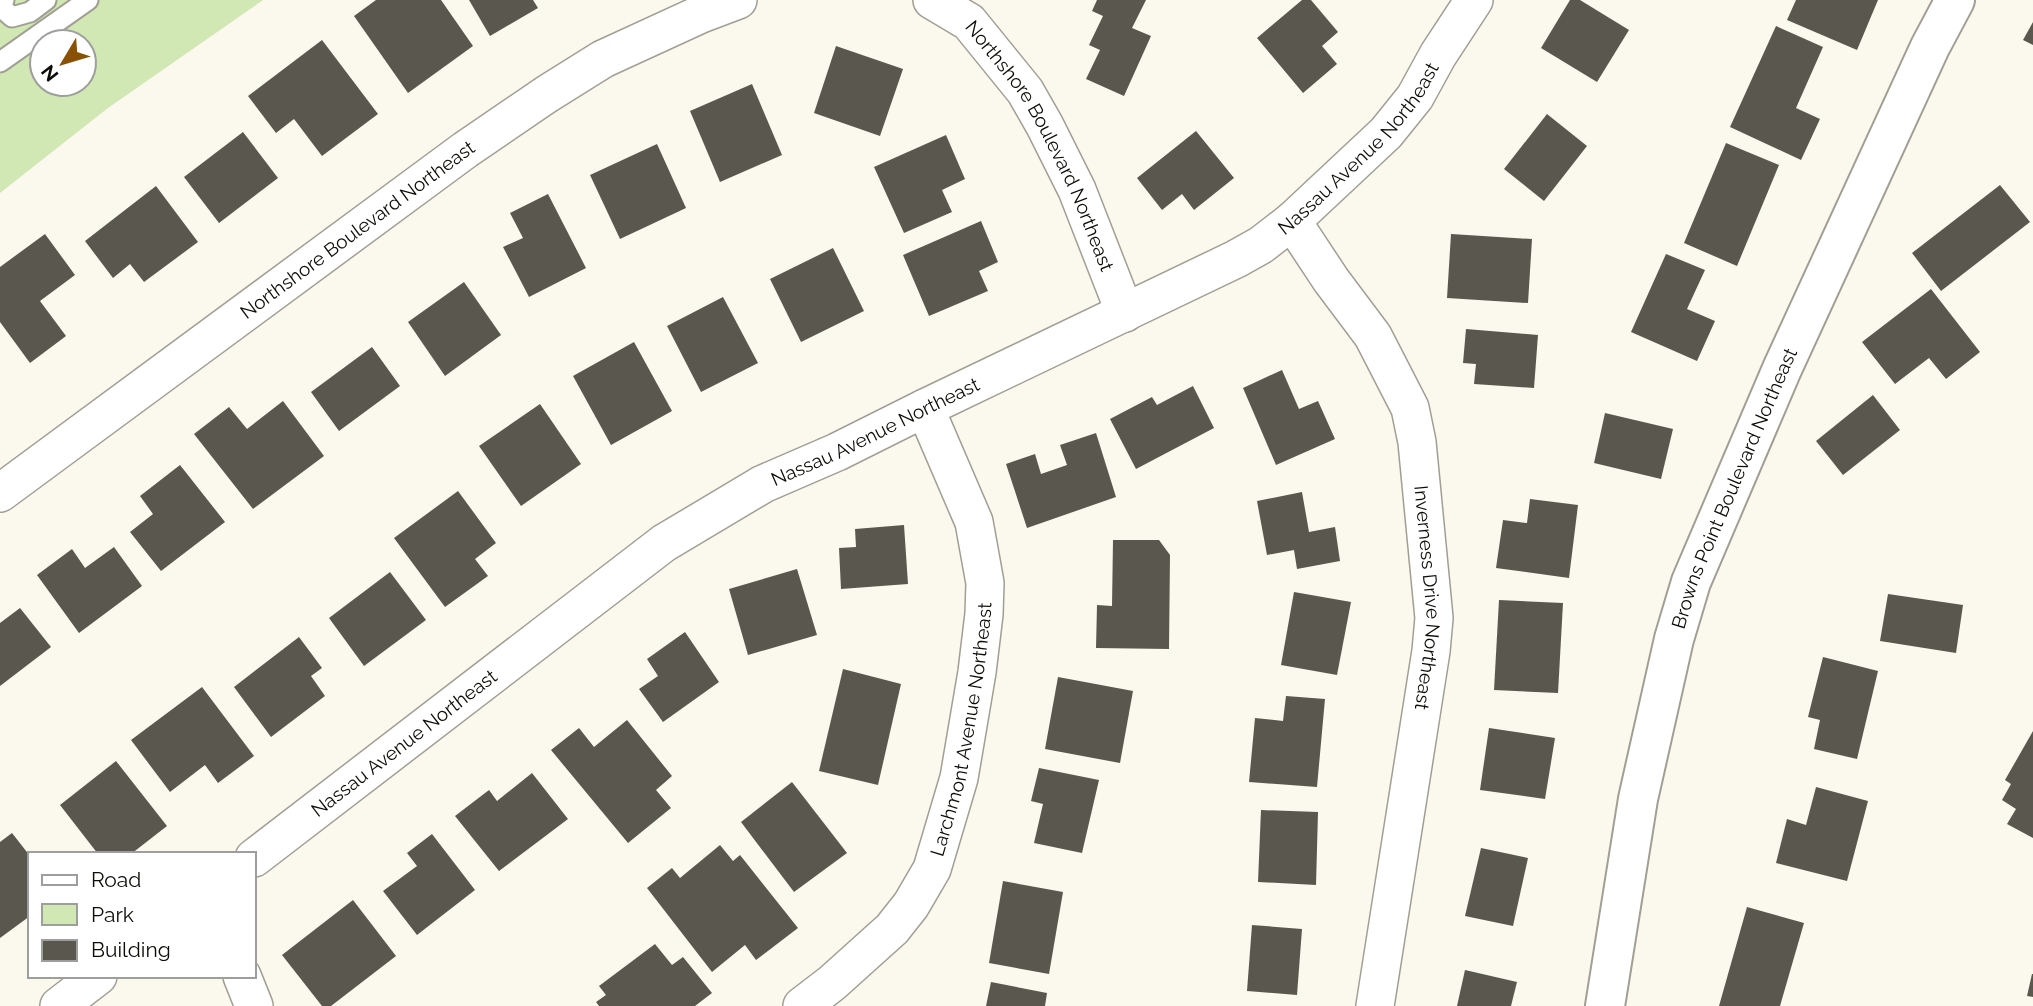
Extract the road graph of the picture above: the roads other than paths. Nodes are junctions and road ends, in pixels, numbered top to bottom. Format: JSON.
{"nodes":[{"id":1,"x":46,"y":0,"type":"edge"},
{"id":2,"x":88,"y":0,"type":"edge"},
{"id":3,"x":738,"y":0,"type":"edge"},
{"id":4,"x":932,"y":0,"type":"edge"},
{"id":5,"x":1474,"y":0,"type":"edge"},
{"id":6,"x":1955,"y":0,"type":"edge"},
{"id":7,"x":3,"y":10,"type":"edge"},
{"id":8,"x":974,"y":11,"type":"edge"},
{"id":9,"x":0,"y":62,"type":"edge"},
{"id":10,"x":1292,"y":221,"type":"junction"},
{"id":11,"x":1125,"y":313,"type":"junction"},
{"id":12,"x":925,"y":408,"type":"junction"},
{"id":13,"x":0,"y":493,"type":"edge"},
{"id":14,"x":256,"y":856,"type":"edge"},
{"id":15,"x":95,"y":978,"type":"edge"},
{"id":16,"x":243,"y":978,"type":"edge"},
{"id":17,"x":840,"y":995,"type":"edge"},
{"id":18,"x":59,"y":1006,"type":"edge"},
{"id":19,"x":254,"y":1006,"type":"edge"},
{"id":20,"x":802,"y":1006,"type":"edge"},
{"id":21,"x":1375,"y":1006,"type":"edge"},
{"id":22,"x":1605,"y":1006,"type":"edge"}],
"edges":[{"from":1,"to":7,"type":"lane"},
{"from":2,"to":9,"type":"lane"},
{"from":3,"to":13,"type":"street","name":"Northshore Boulevard Northeast"},
{"from":4,"to":8,"type":"street","name":"Northshore Boulevard Northeast"},
{"from":5,"to":10,"type":"street","name":"Nassau Avenue Northeast"},
{"from":6,"to":22,"type":"street","name":"Browns Point Boulevard Northeast"},
{"from":8,"to":11,"type":"street","name":"Northshore Boulevard Northeast"},
{"from":10,"to":11,"type":"street","name":"Nassau Avenue Northeast"},
{"from":10,"to":21,"type":"street","name":"Inverness Drive Northeast"},
{"from":11,"to":12,"type":"street","name":"Nassau Avenue Northeast"},
{"from":12,"to":14,"type":"street","name":"Nassau Avenue Northeast"},
{"from":12,"to":17,"type":"street","name":"Larchmont Avenue Northeast"},
{"from":15,"to":18,"type":"street"},
{"from":16,"to":19,"type":"street"},
{"from":17,"to":20,"type":"street","name":"Larchmont Avenue Northeast"}]}
